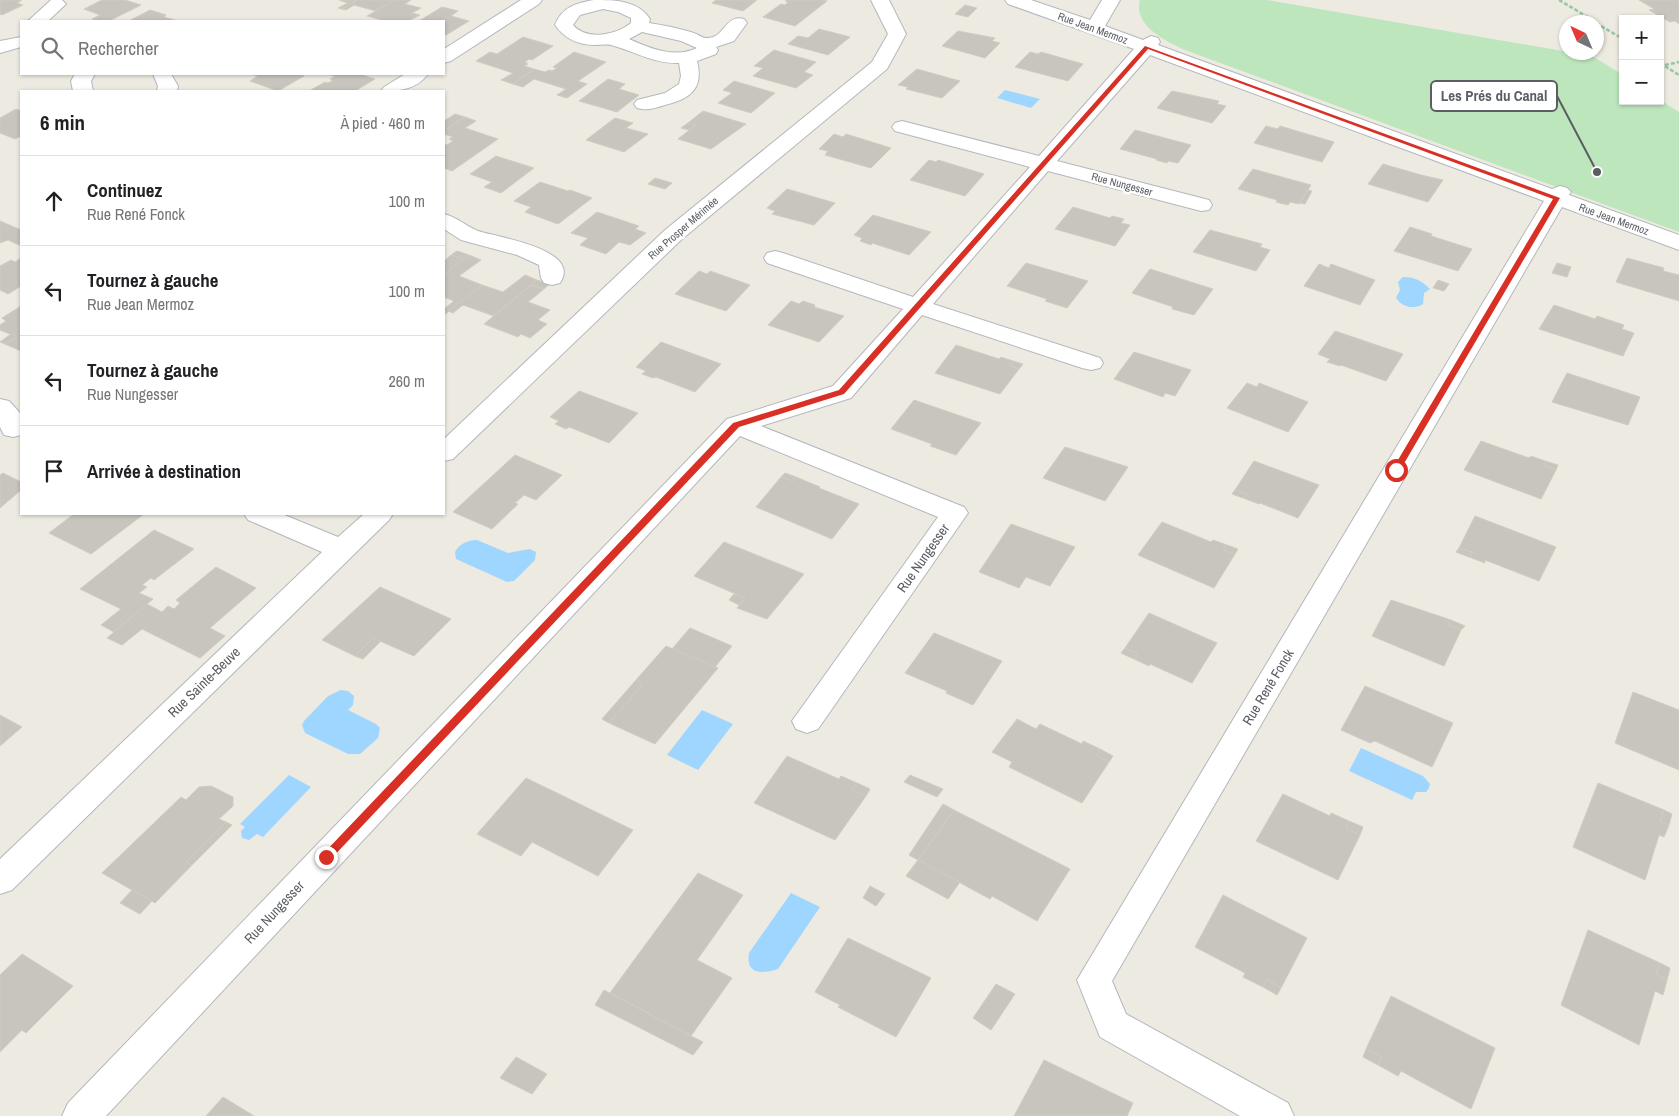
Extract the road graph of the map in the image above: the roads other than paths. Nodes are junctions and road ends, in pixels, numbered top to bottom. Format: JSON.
{"nodes":[{"id":1,"x":880,"y":0,"type":"edge"},
{"id":2,"x":1014,"y":0,"type":"edge"},
{"id":3,"x":1111,"y":0,"type":"edge"},
{"id":4,"x":57,"y":4,"type":"dead end"},
{"id":5,"x":541,"y":6,"type":"edge"},
{"id":6,"x":38,"y":20,"type":"edge"},
{"id":7,"x":738,"y":23,"type":"dead end"},
{"id":8,"x":638,"y":26,"type":"junction"},
{"id":9,"x":1094,"y":28,"type":"junction"},
{"id":10,"x":611,"y":38,"type":"junction"},
{"id":11,"x":20,"y":42,"type":"edge"},
{"id":12,"x":706,"y":44,"type":"junction"},
{"id":13,"x":1149,"y":45,"type":"junction"},
{"id":14,"x":0,"y":48,"type":"edge"},
{"id":15,"x":445,"y":57,"type":"edge"},
{"id":16,"x":687,"y":58,"type":"junction"},
{"id":17,"x":162,"y":75,"type":"edge"},
{"id":18,"x":416,"y":75,"type":"edge"},
{"id":19,"x":167,"y":90,"type":"edge"},
{"id":20,"x":393,"y":90,"type":"edge"},
{"id":21,"x":644,"y":104,"type":"dead end"},
{"id":22,"x":902,"y":127,"type":"dead end"},
{"id":23,"x":1044,"y":164,"type":"junction"},
{"id":24,"x":1559,"y":195,"type":"junction"},
{"id":25,"x":1201,"y":205,"type":"dead end"},
{"id":26,"x":445,"y":221,"type":"edge"},
{"id":27,"x":1679,"y":243,"type":"edge"},
{"id":28,"x":775,"y":258,"type":"dead end"},
{"id":29,"x":552,"y":278,"type":"dead end"},
{"id":30,"x":917,"y":306,"type":"junction"},
{"id":31,"x":1091,"y":363,"type":"dead end"},
{"id":32,"x":0,"y":407,"type":"edge"},
{"id":33,"x":736,"y":425,"type":"junction"},
{"id":34,"x":11,"y":431,"type":"edge"},
{"id":35,"x":445,"y":452,"type":"edge"},
{"id":36,"x":259,"y":515,"type":"edge"},
{"id":37,"x":379,"y":515,"type":"edge"},
{"id":38,"x":342,"y":549,"type":"junction"},
{"id":39,"x":807,"y":722,"type":"dead end"},
{"id":40,"x":0,"y":880,"type":"edge"},
{"id":41,"x":81,"y":1116,"type":"edge"},
{"id":42,"x":1275,"y":1116,"type":"edge"}],
"edges":[{"from":1,"to":35,"type":"street","name":"Rue Prosper Mérimée"},
{"from":2,"to":9,"type":"street","name":"Rue Jean Mermoz"},
{"from":3,"to":9,"type":"street"},
{"from":4,"to":6,"type":"street"},
{"from":5,"to":8,"type":"street"},
{"from":5,"to":10,"type":"street"},
{"from":5,"to":15,"type":"street"},
{"from":7,"to":12,"type":"street"},
{"from":8,"to":10,"type":"street"},
{"from":8,"to":12,"type":"street"},
{"from":9,"to":13,"type":"street","name":"Rue Jean Mermoz"},
{"from":10,"to":16,"type":"street"},
{"from":11,"to":14,"type":"street"},
{"from":12,"to":16,"type":"street"},
{"from":13,"to":23,"type":"street","name":"Rue Nungesser"},
{"from":13,"to":24,"type":"street","name":"Rue Jean Mermoz"},
{"from":16,"to":21,"type":"street"},
{"from":17,"to":19,"type":"street"},
{"from":18,"to":20,"type":"street"},
{"from":22,"to":23,"type":"street","name":"Rue Nungesser"},
{"from":23,"to":25,"type":"street","name":"Rue Nungesser"},
{"from":23,"to":30,"type":"street","name":"Rue Nungesser"},
{"from":24,"to":27,"type":"street","name":"Rue Jean Mermoz"},
{"from":24,"to":42,"type":"street","name":"Rue René Fonck"},
{"from":26,"to":29,"type":"street"},
{"from":28,"to":30,"type":"street"},
{"from":30,"to":31,"type":"street"},
{"from":30,"to":33,"type":"street","name":"Rue Nungesser"},
{"from":32,"to":34,"type":"street"},
{"from":33,"to":39,"type":"street","name":"Rue Nungesser"},
{"from":33,"to":41,"type":"street","name":"Rue Nungesser"},
{"from":36,"to":38,"type":"street"},
{"from":37,"to":38,"type":"street"},
{"from":38,"to":40,"type":"street","name":"Rue Sainte-Beuve"}]}
